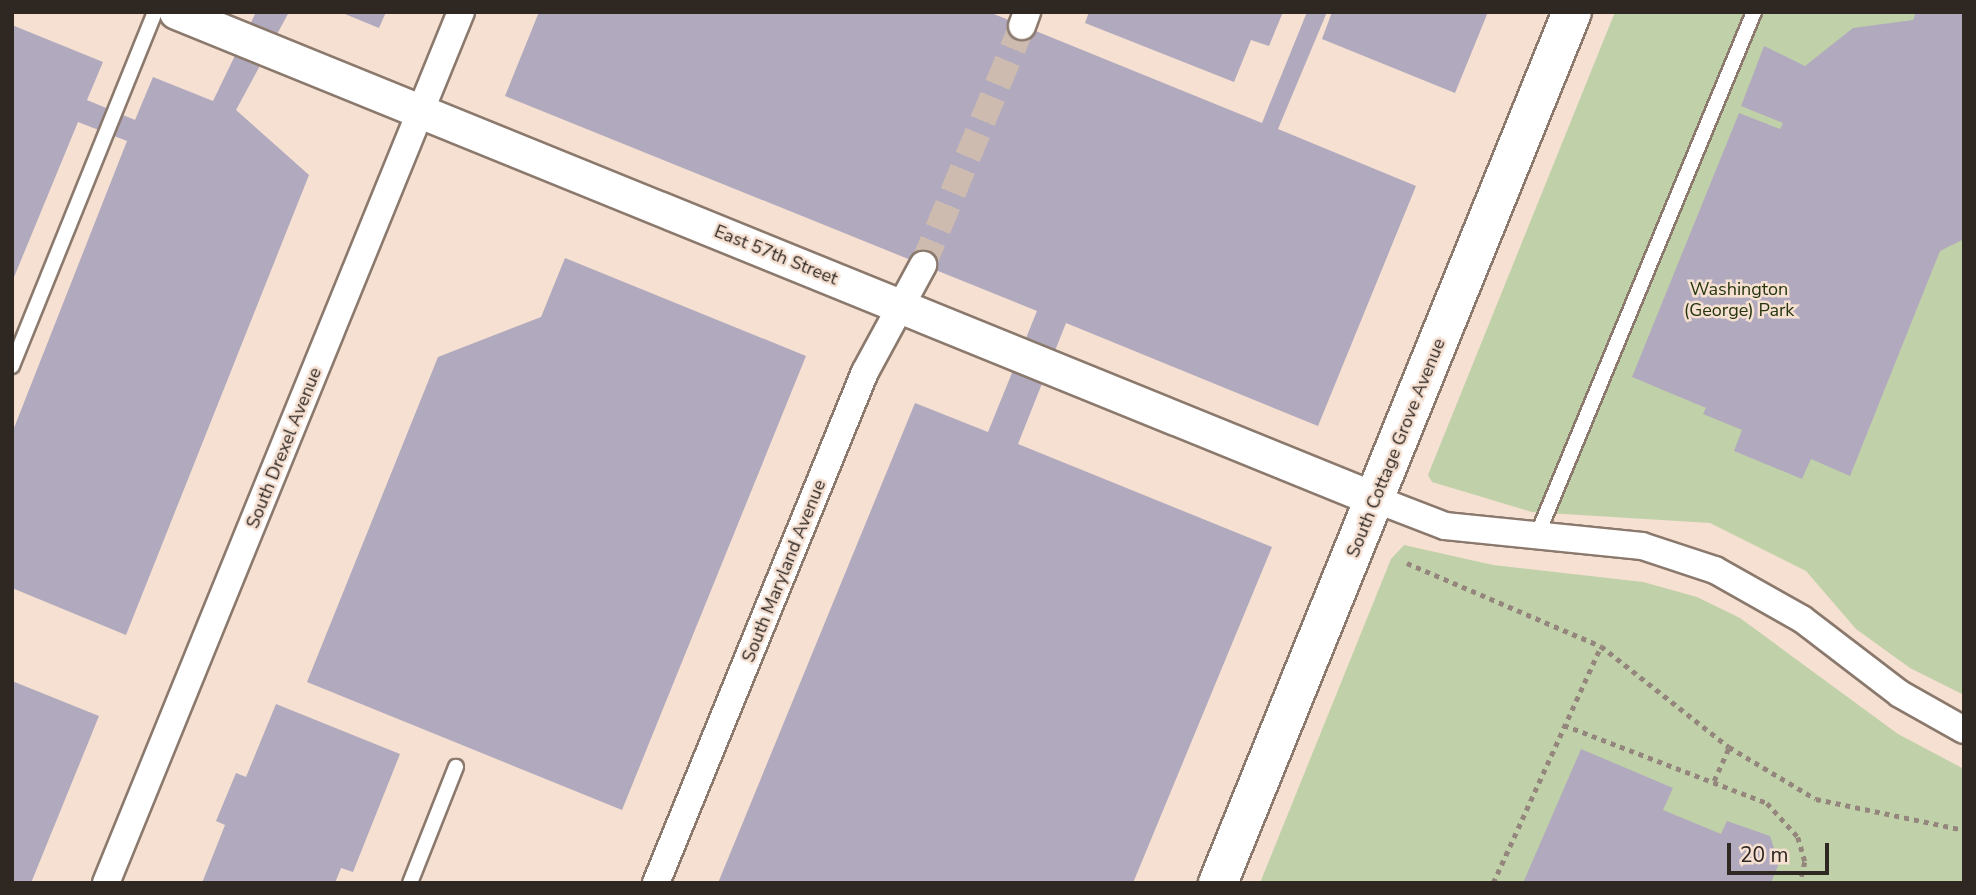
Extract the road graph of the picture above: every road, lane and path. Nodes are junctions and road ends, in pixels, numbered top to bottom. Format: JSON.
{"nodes":[{"id":1,"x":155,"y":12,"type":"edge"},
{"id":2,"x":176,"y":12,"type":"edge"},
{"id":3,"x":461,"y":12,"type":"edge"},
{"id":4,"x":1572,"y":12,"type":"edge"},
{"id":5,"x":1754,"y":12,"type":"edge"},
{"id":6,"x":421,"y":111,"type":"junction"},
{"id":7,"x":923,"y":265,"type":"tunnel mouth"},
{"id":8,"x":900,"y":306,"type":"junction"},
{"id":9,"x":12,"y":366,"type":"edge"},
{"id":10,"x":1375,"y":499,"type":"junction"},
{"id":11,"x":1536,"y":538,"type":"junction"},
{"id":12,"x":1407,"y":564,"type":"dead end"},
{"id":13,"x":1601,"y":646,"type":"junction"},
{"id":14,"x":1564,"y":725,"type":"junction"},
{"id":15,"x":1964,"y":730,"type":"edge"},
{"id":16,"x":1729,"y":747,"type":"junction"},
{"id":17,"x":456,"y":767,"type":"dead end"},
{"id":18,"x":1714,"y":781,"type":"junction"},
{"id":19,"x":1964,"y":830,"type":"edge"},
{"id":20,"x":106,"y":883,"type":"edge"},
{"id":21,"x":410,"y":883,"type":"edge"},
{"id":22,"x":656,"y":883,"type":"edge"},
{"id":23,"x":1218,"y":883,"type":"edge"},
{"id":24,"x":1493,"y":883,"type":"edge"},
{"id":25,"x":1800,"y":883,"type":"edge"}],
"edges":[{"from":1,"to":9,"type":"lane"},
{"from":2,"to":6,"type":"street","name":"East 57th Street"},
{"from":3,"to":6,"type":"street","name":"South Drexel Avenue"},
{"from":4,"to":10,"type":"main road","name":"South Cottage Grove Avenue"},
{"from":5,"to":11,"type":"lane"},
{"from":6,"to":8,"type":"street","name":"East 57th Street"},
{"from":6,"to":20,"type":"street","name":"South Drexel Avenue"},
{"from":7,"to":8,"type":"street","name":"South Maryland Avenue"},
{"from":8,"to":10,"type":"street","name":"East 57th Street"},
{"from":8,"to":22,"type":"street","name":"South Maryland Avenue"},
{"from":10,"to":11,"type":"street"},
{"from":10,"to":23,"type":"main road","name":"South Cottage Grove Avenue"},
{"from":11,"to":15,"type":"street"},
{"from":12,"to":13,"type":"path"},
{"from":13,"to":14,"type":"path"},
{"from":13,"to":16,"type":"path"},
{"from":14,"to":18,"type":"path"},
{"from":14,"to":24,"type":"path"},
{"from":16,"to":18,"type":"path"},
{"from":16,"to":19,"type":"path"},
{"from":17,"to":21,"type":"lane"},
{"from":18,"to":25,"type":"path"}]}
